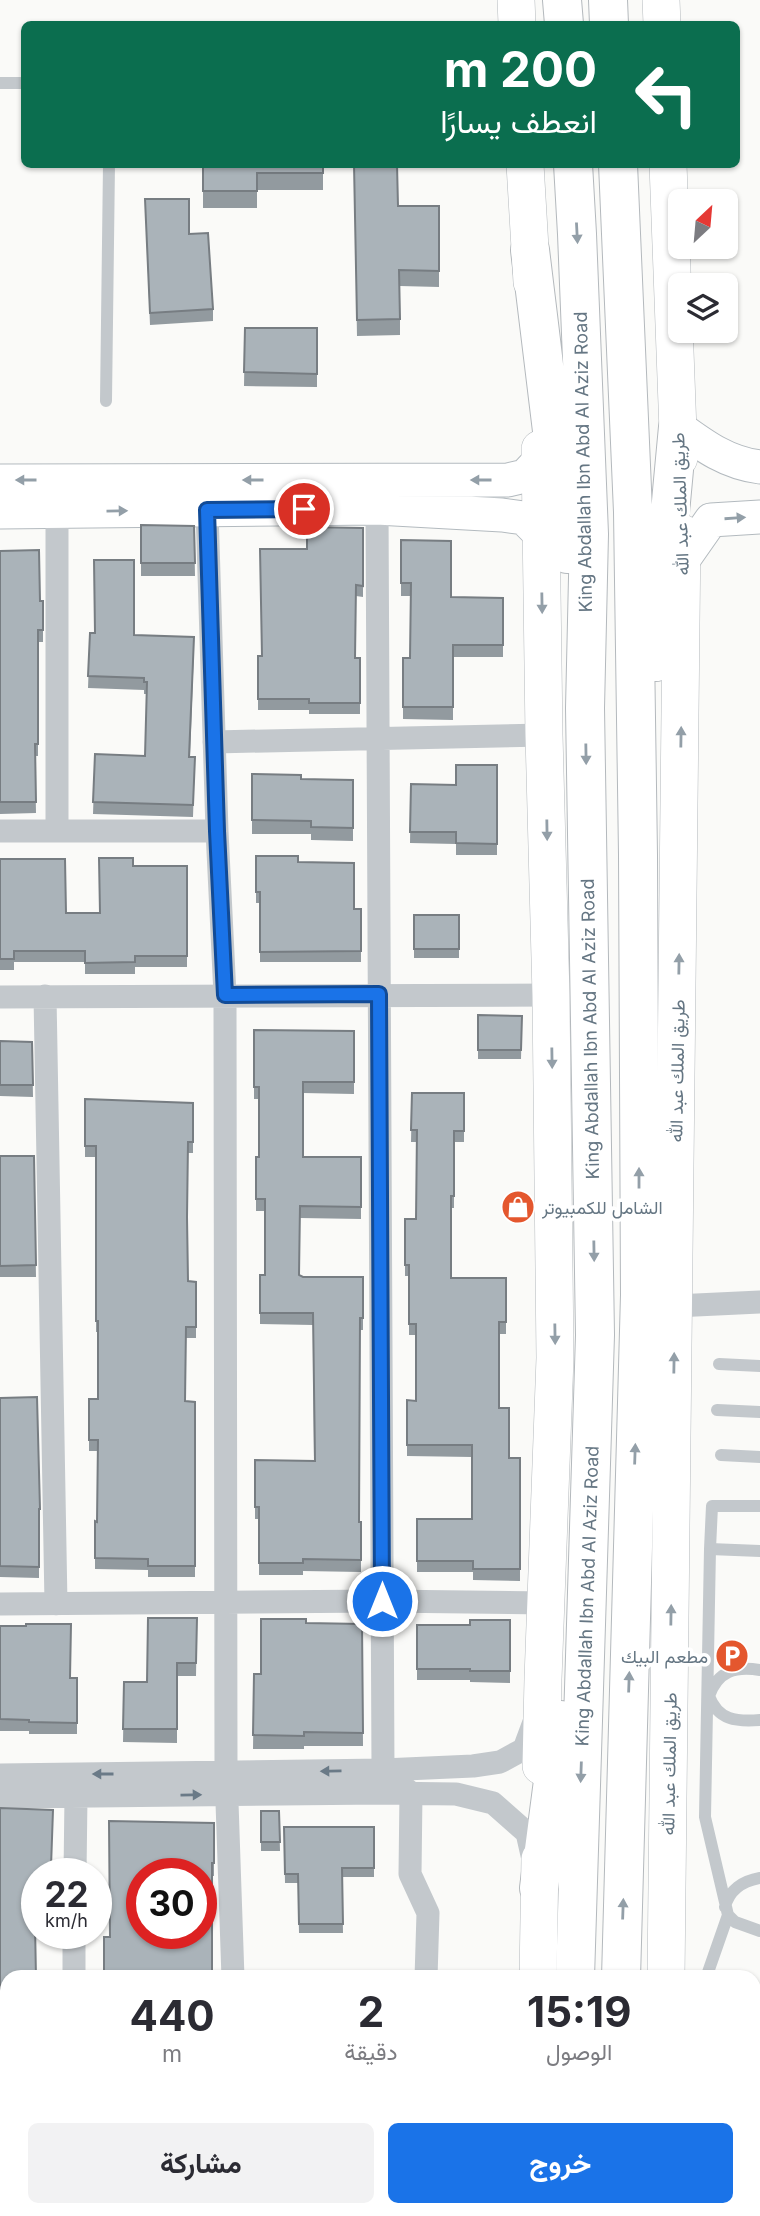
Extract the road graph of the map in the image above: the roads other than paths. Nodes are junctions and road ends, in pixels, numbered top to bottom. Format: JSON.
{"nodes":[{"id":1,"x":516,"y":0,"type":"edge"},
{"id":2,"x":562,"y":0,"type":"edge"},
{"id":3,"x":608,"y":0,"type":"edge"},
{"id":4,"x":661,"y":0,"type":"edge"},
{"id":5,"x":517,"y":21,"type":"edge"},
{"id":6,"x":564,"y":21,"type":"edge"},
{"id":7,"x":609,"y":21,"type":"edge"},
{"id":8,"x":662,"y":21,"type":"edge"},
{"id":9,"x":0,"y":83,"type":"edge"},
{"id":10,"x":21,"y":83,"type":"edge"},
{"id":11,"x":109,"y":168,"type":"edge"},
{"id":12,"x":525,"y":168,"type":"edge"},
{"id":13,"x":573,"y":168,"type":"edge"},
{"id":14,"x":618,"y":168,"type":"edge"},
{"id":15,"x":668,"y":168,"type":"edge"},
{"id":16,"x":530,"y":250,"type":"junction"},
{"id":17,"x":106,"y":401,"type":"dead end"},
{"id":18,"x":678,"y":426,"type":"junction"},
{"id":19,"x":541,"y":459,"type":"junction"},
{"id":20,"x":760,"y":467,"type":"edge"},
{"id":21,"x":0,"y":481,"type":"edge"},
{"id":22,"x":377,"y":508,"type":"junction"},
{"id":23,"x":207,"y":510,"type":"junction"},
{"id":24,"x":57,"y":511,"type":"junction"},
{"id":25,"x":0,"y":512,"type":"edge"},
{"id":26,"x":760,"y":517,"type":"edge"},
{"id":27,"x":541,"y":535,"type":"junction"},
{"id":28,"x":683,"y":560,"type":"junction"},
{"id":29,"x":585,"y":708,"type":"junction"},
{"id":30,"x":544,"y":734,"type":"junction"},
{"id":31,"x":377,"y":738,"type":"junction"},
{"id":32,"x":214,"y":742,"type":"junction"},
{"id":33,"x":0,"y":831,"type":"edge"},
{"id":34,"x":57,"y":831,"type":"junction"},
{"id":35,"x":217,"y":831,"type":"junction"},
{"id":36,"x":638,"y":855,"type":"junction"},
{"id":37,"x":379,"y":994,"type":"junction"},
{"id":38,"x":225,"y":995,"type":"junction"},
{"id":39,"x":551,"y":995,"type":"junction"},
{"id":40,"x":45,"y":996,"type":"junction"},
{"id":41,"x":0,"y":997,"type":"edge"},
{"id":42,"x":760,"y":1302,"type":"edge"},
{"id":43,"x":675,"y":1306,"type":"junction"},
{"id":44,"x":595,"y":1335,"type":"junction"},
{"id":45,"x":719,"y":1364,"type":"dead end"},
{"id":46,"x":760,"y":1366,"type":"edge"},
{"id":47,"x":717,"y":1410,"type":"dead end"},
{"id":48,"x":760,"y":1412,"type":"edge"},
{"id":49,"x":721,"y":1455,"type":"dead end"},
{"id":50,"x":760,"y":1457,"type":"edge"},
{"id":51,"x":760,"y":1506,"type":"edge"},
{"id":52,"x":710,"y":1549,"type":"junction"},
{"id":53,"x":760,"y":1551,"type":"edge"},
{"id":54,"x":382,"y":1601,"type":"junction"},
{"id":55,"x":226,"y":1603,"type":"junction"},
{"id":56,"x":547,"y":1603,"type":"junction"},
{"id":57,"x":0,"y":1604,"type":"edge"},
{"id":58,"x":56,"y":1604,"type":"junction"},
{"id":59,"x":760,"y":1670,"type":"edge"},
{"id":60,"x":543,"y":1679,"type":"junction"},
{"id":61,"x":709,"y":1696,"type":"junction"},
{"id":62,"x":760,"y":1720,"type":"edge"},
{"id":63,"x":383,"y":1770,"type":"junction"},
{"id":64,"x":0,"y":1775,"type":"edge"},
{"id":65,"x":227,"y":1784,"type":"junction"},
{"id":66,"x":411,"y":1793,"type":"junction"},
{"id":67,"x":76,"y":1796,"type":"junction"},
{"id":68,"x":0,"y":1797,"type":"edge"},
{"id":69,"x":75,"y":1858,"type":"edge"},
{"id":70,"x":760,"y":1878,"type":"edge"},
{"id":71,"x":539,"y":1888,"type":"junction"},
{"id":72,"x":726,"y":1911,"type":"junction"},
{"id":73,"x":760,"y":1931,"type":"edge"},
{"id":74,"x":539,"y":1938,"type":"junction"},
{"id":75,"x":74,"y":1949,"type":"edge"},
{"id":76,"x":74,"y":1970,"type":"edge"},
{"id":77,"x":233,"y":1970,"type":"edge"},
{"id":78,"x":426,"y":1970,"type":"edge"},
{"id":79,"x":524,"y":1970,"type":"edge"},
{"id":80,"x":538,"y":1970,"type":"edge"},
{"id":81,"x":575,"y":1970,"type":"edge"},
{"id":82,"x":621,"y":1970,"type":"edge"},
{"id":83,"x":666,"y":1970,"type":"edge"},
{"id":84,"x":708,"y":1970,"type":"edge"}],
"edges":[{"from":1,"to":5,"type":"main road"},
{"from":2,"to":6,"type":"highway"},
{"from":3,"to":7,"type":"highway"},
{"from":4,"to":8,"type":"main road"},
{"from":9,"to":10,"type":"lane"},
{"from":11,"to":17,"type":"lane"},
{"from":12,"to":16,"type":"main road"},
{"from":13,"to":29,"type":"highway","name":"King Abdallah Ibn Abd Al Aziz Road","one_way":true},
{"from":14,"to":36,"type":"highway"},
{"from":15,"to":18,"type":"main road","name":"طريق الملك عبد الله"},
{"from":16,"to":19,"type":"main road"},
{"from":16,"to":29,"type":"highway"},
{"from":18,"to":20,"type":"street"},
{"from":18,"to":28,"type":"main road","name":"طريق الملك عبد الله"},
{"from":18,"to":36,"type":"highway"},
{"from":19,"to":21,"type":"street","one_way":true},
{"from":19,"to":27,"type":"main road"},
{"from":22,"to":23,"type":"street"},
{"from":22,"to":27,"type":"street"},
{"from":22,"to":31,"type":"street"},
{"from":24,"to":23,"type":"street","one_way":true},
{"from":23,"to":32,"type":"street"},
{"from":24,"to":25,"type":"street"},
{"from":24,"to":34,"type":"street"},
{"from":28,"to":26,"type":"street","one_way":true},
{"from":27,"to":30,"type":"main road","one_way":true},
{"from":43,"to":28,"type":"main road","name":"طريق الملك عبد الله","one_way":true},
{"from":29,"to":44,"type":"highway","name":"King Abdallah Ibn Abd Al Aziz Road","one_way":true},
{"from":30,"to":31,"type":"street"},
{"from":30,"to":39,"type":"main road","one_way":true},
{"from":31,"to":32,"type":"street"},
{"from":31,"to":37,"type":"street"},
{"from":32,"to":35,"type":"street"},
{"from":33,"to":34,"type":"street"},
{"from":34,"to":35,"type":"street"},
{"from":35,"to":38,"type":"street"},
{"from":82,"to":36,"type":"highway","one_way":true},
{"from":37,"to":38,"type":"street"},
{"from":37,"to":39,"type":"street"},
{"from":37,"to":54,"type":"street"},
{"from":38,"to":40,"type":"street"},
{"from":38,"to":55,"type":"street"},
{"from":39,"to":56,"type":"main road","one_way":true},
{"from":40,"to":41,"type":"street"},
{"from":40,"to":58,"type":"street"},
{"from":42,"to":43,"type":"street"},
{"from":83,"to":43,"type":"main road","name":"طريق الملك عبد الله","one_way":true},
{"from":44,"to":71,"type":"highway"},
{"from":44,"to":81,"type":"highway","name":"King Abdallah Ibn Abd Al Aziz Road","one_way":true},
{"from":45,"to":46,"type":"lane"},
{"from":47,"to":48,"type":"lane"},
{"from":49,"to":50,"type":"lane"},
{"from":51,"to":52,"type":"lane"},
{"from":52,"to":53,"type":"lane"},
{"from":52,"to":61,"type":"lane"},
{"from":54,"to":55,"type":"street"},
{"from":54,"to":56,"type":"street"},
{"from":54,"to":63,"type":"street"},
{"from":55,"to":58,"type":"street"},
{"from":55,"to":65,"type":"street"},
{"from":56,"to":60,"type":"main road"},
{"from":57,"to":58,"type":"street"},
{"from":59,"to":61,"type":"lane"},
{"from":60,"to":63,"type":"street"},
{"from":60,"to":71,"type":"main road"},
{"from":61,"to":62,"type":"lane"},
{"from":61,"to":72,"type":"lane"},
{"from":63,"to":65,"type":"street","one_way":true},
{"from":63,"to":66,"type":"street"},
{"from":65,"to":64,"type":"street","one_way":true},
{"from":65,"to":66,"type":"street"},
{"from":67,"to":65,"type":"street","one_way":true},
{"from":65,"to":77,"type":"street"},
{"from":66,"to":71,"type":"street"},
{"from":66,"to":78,"type":"street"},
{"from":67,"to":68,"type":"street"},
{"from":67,"to":69,"type":"street"},
{"from":70,"to":72,"type":"lane"},
{"from":71,"to":74,"type":"main road"},
{"from":72,"to":73,"type":"lane"},
{"from":72,"to":84,"type":"lane"},
{"from":74,"to":79,"type":"main road"},
{"from":74,"to":80,"type":"main road"},
{"from":75,"to":76,"type":"street"}]}
